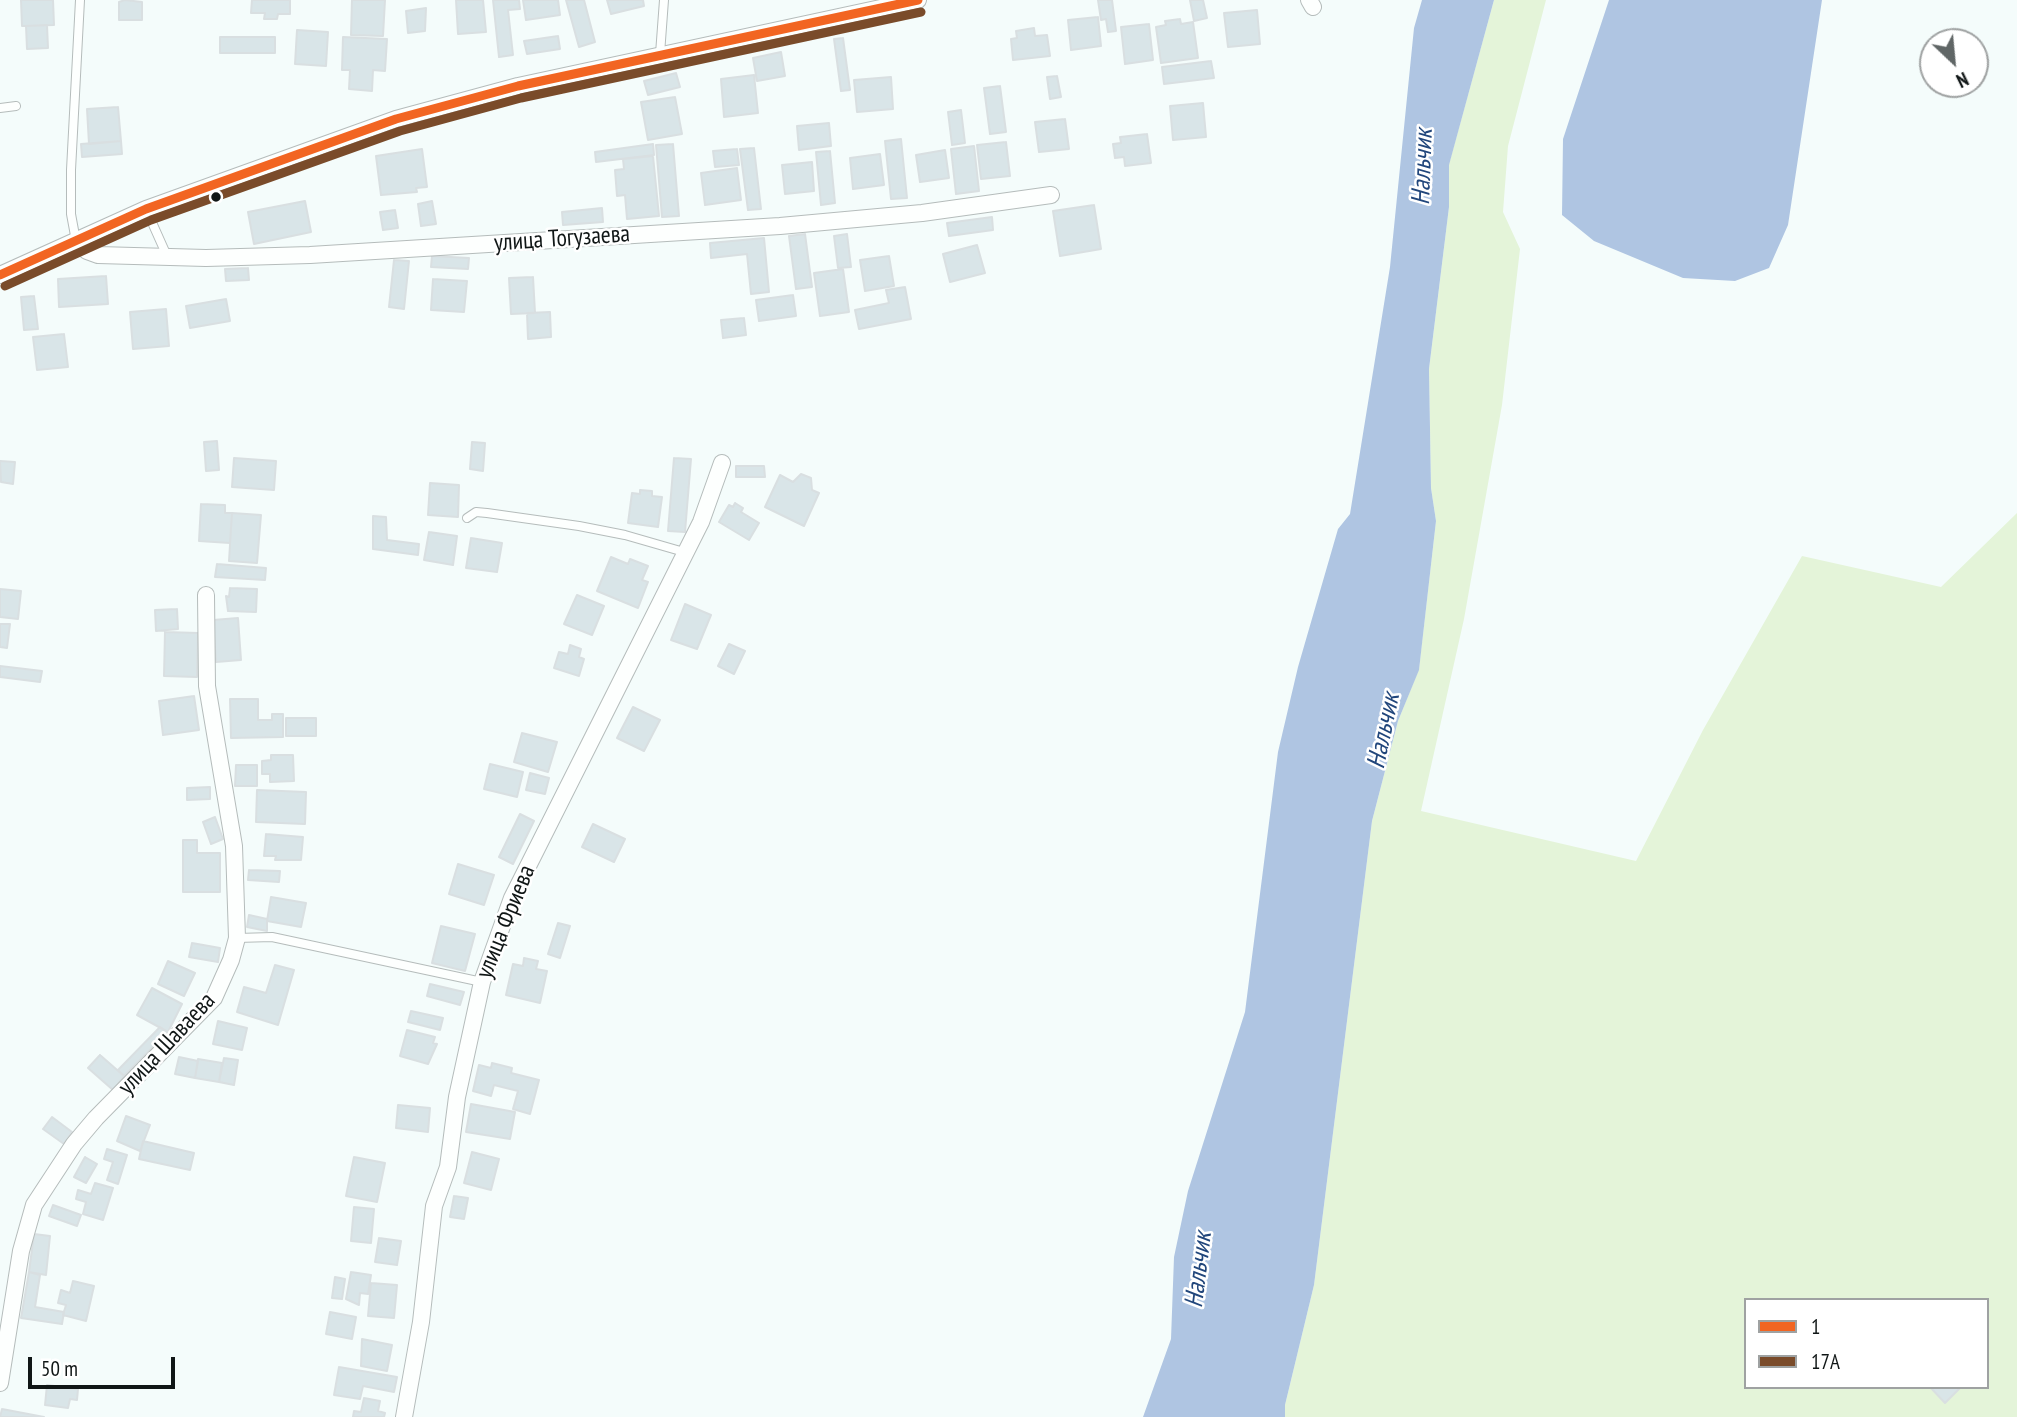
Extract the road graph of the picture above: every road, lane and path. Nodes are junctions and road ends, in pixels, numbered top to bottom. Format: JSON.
{"nodes":[{"id":1,"x":80,"y":0,"type":"edge"},
{"id":2,"x":664,"y":0,"type":"edge"},
{"id":3,"x":918,"y":0,"type":"edge"},
{"id":4,"x":660,"y":54,"type":"junction"},
{"id":5,"x":16,"y":106,"type":"dead end"},
{"id":6,"x":0,"y":108,"type":"edge"},
{"id":7,"x":1051,"y":195,"type":"dead end"},
{"id":8,"x":146,"y":209,"type":"junction"},
{"id":9,"x":76,"y":242,"type":"junction"},
{"id":10,"x":167,"y":257,"type":"junction"},
{"id":11,"x":0,"y":275,"type":"edge"},
{"id":12,"x":722,"y":463,"type":"dead end"},
{"id":13,"x":467,"y":518,"type":"dead end"},
{"id":14,"x":684,"y":552,"type":"junction"},
{"id":15,"x":206,"y":595,"type":"dead end"},
{"id":16,"x":237,"y":938,"type":"junction"},
{"id":17,"x":482,"y":982,"type":"junction"},
{"id":18,"x":0,"y":1383,"type":"edge"},
{"id":19,"x":404,"y":1417,"type":"edge"}],
"edges":[{"from":1,"to":9,"type":"lane"},
{"from":2,"to":4,"type":"lane"},
{"from":3,"to":4,"type":"street"},
{"from":4,"to":8,"type":"street"},
{"from":5,"to":6,"type":"lane"},
{"from":7,"to":10,"type":"street","name":"улица Тогузаева"},
{"from":8,"to":9,"type":"street"},
{"from":8,"to":10,"type":"lane"},
{"from":9,"to":10,"type":"street","name":"улица Тогузаева"},
{"from":9,"to":11,"type":"street"},
{"from":12,"to":14,"type":"street","name":"улица Фриева"},
{"from":13,"to":14,"type":"lane"},
{"from":14,"to":17,"type":"street","name":"улица Фриева"},
{"from":15,"to":16,"type":"street","name":"улица Шаваева"},
{"from":16,"to":17,"type":"lane"},
{"from":16,"to":18,"type":"street","name":"улица Шаваева"},
{"from":17,"to":19,"type":"street","name":"улица Фриева"}]}
